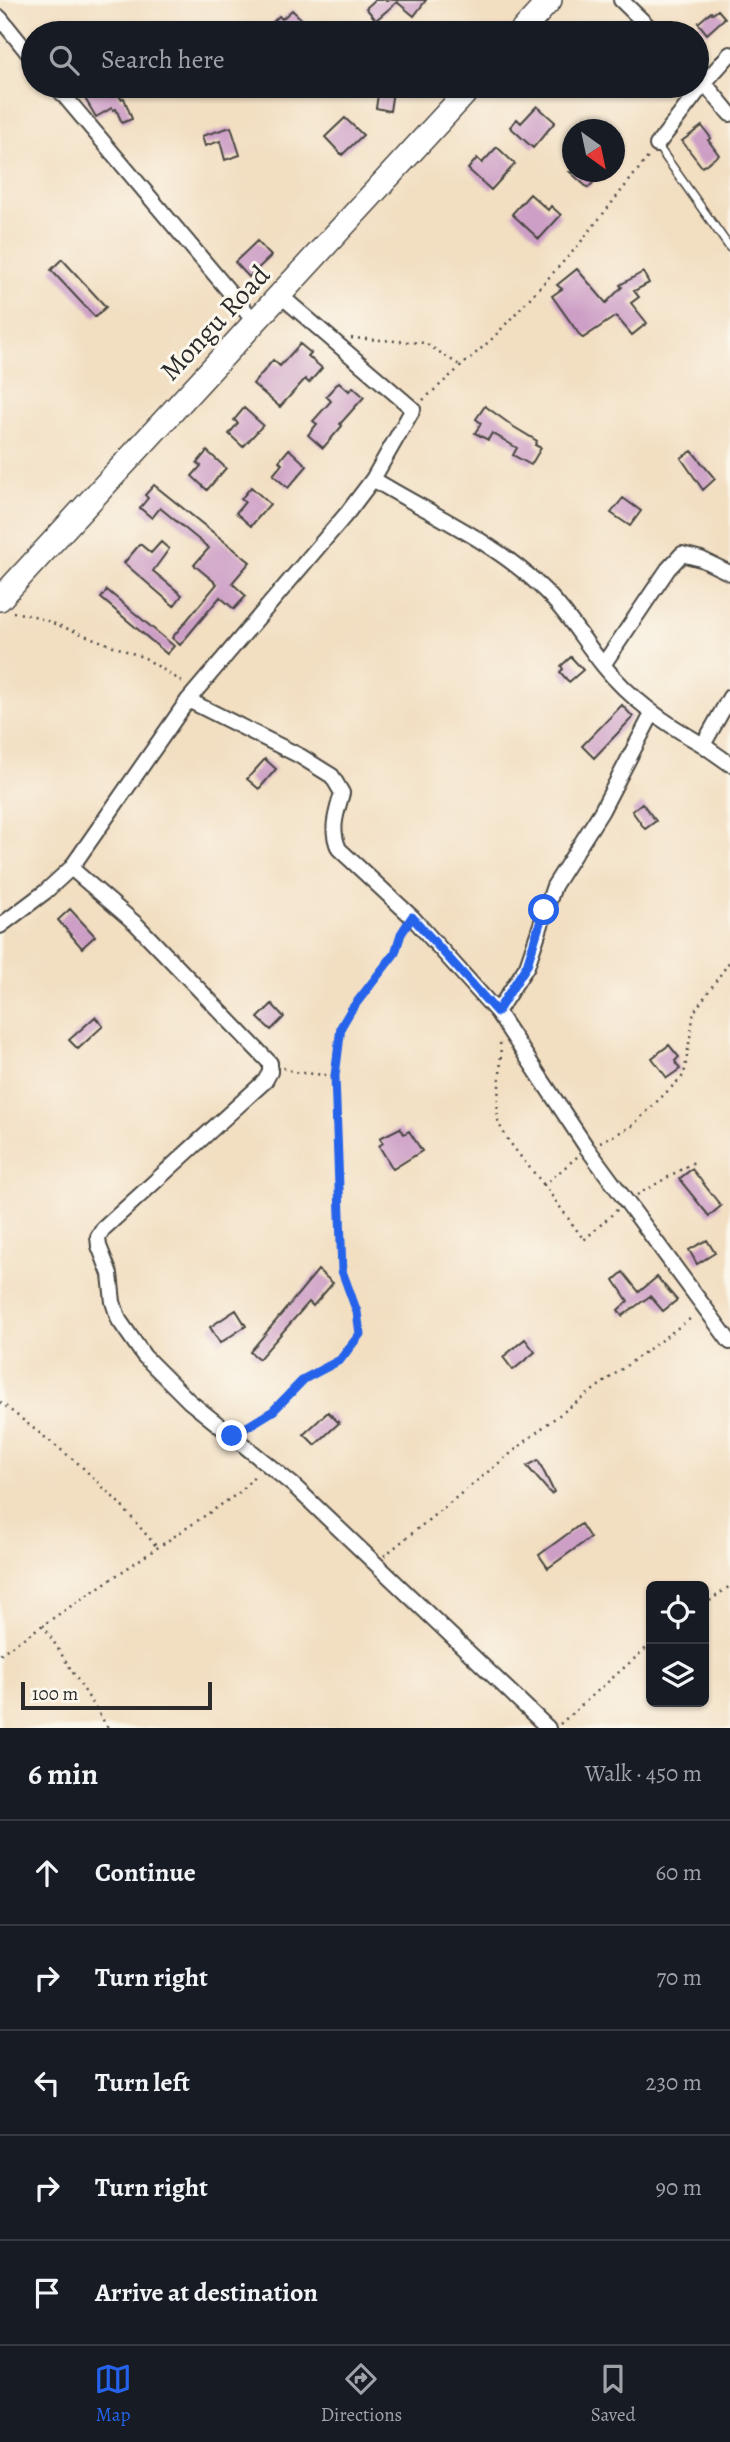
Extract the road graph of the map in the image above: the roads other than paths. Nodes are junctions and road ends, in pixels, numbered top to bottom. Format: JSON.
{"nodes":[{"id":1,"x":550,"y":0,"type":"edge"},
{"id":2,"x":621,"y":0,"type":"edge"},
{"id":3,"x":0,"y":18,"type":"edge"},
{"id":4,"x":531,"y":21,"type":"edge"},
{"id":5,"x":643,"y":21,"type":"edge"},
{"id":6,"x":21,"y":44,"type":"edge"},
{"id":7,"x":730,"y":54,"type":"edge"},
{"id":8,"x":709,"y":71,"type":"edge"},
{"id":9,"x":709,"y":88,"type":"edge"},
{"id":10,"x":66,"y":98,"type":"edge"},
{"id":11,"x":461,"y":98,"type":"edge"},
{"id":12,"x":688,"y":98,"type":"edge"},
{"id":13,"x":730,"y":114,"type":"edge"},
{"id":14,"x":657,"y":145,"type":"joint"},
{"id":15,"x":730,"y":248,"type":"edge"},
{"id":16,"x":281,"y":295,"type":"junction"},
{"id":17,"x":255,"y":322,"type":"junction"},
{"id":18,"x":373,"y":479,"type":"junction"},
{"id":19,"x":730,"y":573,"type":"edge"},
{"id":20,"x":6,"y":606,"type":"edge"},
{"id":21,"x":603,"y":665,"type":"junction"},
{"id":22,"x":730,"y":696,"type":"edge"},
{"id":23,"x":188,"y":699,"type":"junction"},
{"id":24,"x":652,"y":714,"type":"junction"},
{"id":25,"x":703,"y":745,"type":"junction"},
{"id":26,"x":730,"y":764,"type":"edge"},
{"id":27,"x":71,"y":868,"type":"junction"},
{"id":28,"x":0,"y":926,"type":"edge"},
{"id":29,"x":497,"y":1012,"type":"junction"},
{"id":30,"x":730,"y":1342,"type":"edge"},
{"id":31,"x":548,"y":1728,"type":"edge"}],
"edges":[{"from":1,"to":4,"type":"main road"},
{"from":2,"to":5,"type":"street"},
{"from":3,"to":6,"type":"street"},
{"from":7,"to":8,"type":"street"},
{"from":9,"to":13,"type":"street"},
{"from":10,"to":17,"type":"street"},
{"from":11,"to":16,"type":"main road","name":"Mongu Road"},
{"from":12,"to":14,"type":"street"},
{"from":14,"to":15,"type":"lane"},
{"from":16,"to":17,"type":"main road","name":"Mongu Road"},
{"from":16,"to":18,"type":"street"},
{"from":17,"to":20,"type":"main road","name":"Mongu Road"},
{"from":18,"to":21,"type":"street"},
{"from":18,"to":23,"type":"street"},
{"from":19,"to":21,"type":"street"},
{"from":21,"to":24,"type":"street"},
{"from":22,"to":25,"type":"street"},
{"from":23,"to":27,"type":"street"},
{"from":23,"to":29,"type":"street"},
{"from":24,"to":25,"type":"street"},
{"from":24,"to":29,"type":"street"},
{"from":25,"to":26,"type":"street"},
{"from":27,"to":28,"type":"street"},
{"from":27,"to":31,"type":"street"},
{"from":29,"to":30,"type":"street"}]}
